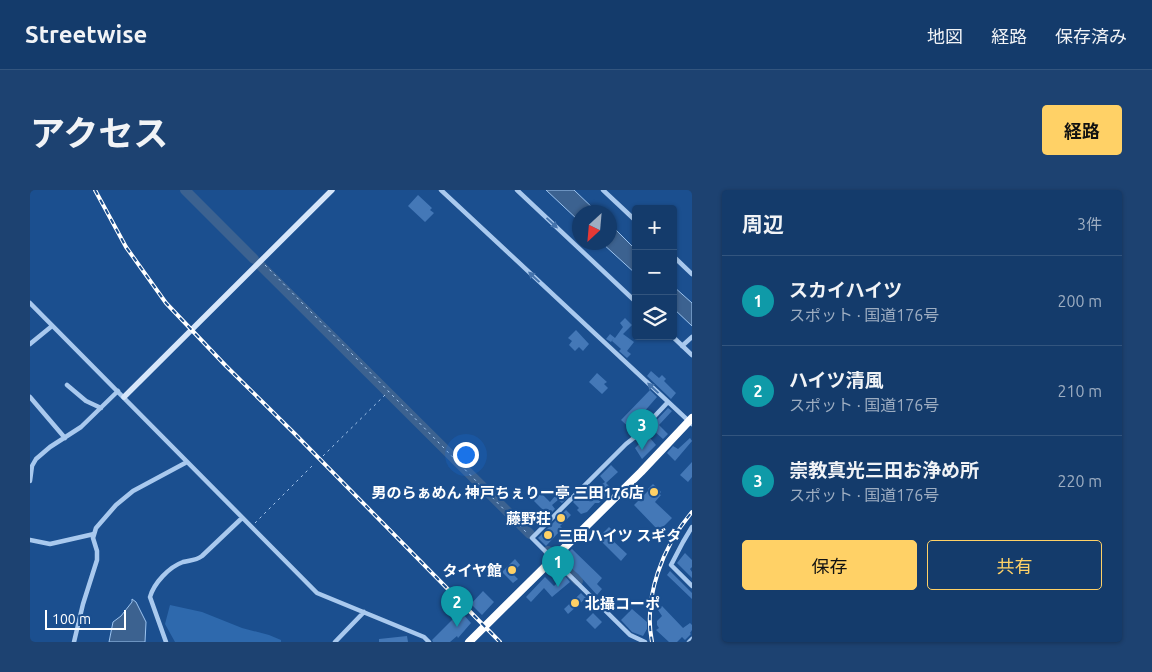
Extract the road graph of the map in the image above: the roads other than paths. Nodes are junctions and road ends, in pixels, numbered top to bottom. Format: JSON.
{"nodes":[{"id":1,"x":332,"y":190,"type":"edge"},
{"id":2,"x":441,"y":190,"type":"edge"},
{"id":3,"x":517,"y":190,"type":"edge"},
{"id":4,"x":603,"y":190,"type":"edge"},
{"id":5,"x":632,"y":217,"type":"edge"},
{"id":6,"x":677,"y":260,"type":"edge"},
{"id":7,"x":692,"y":274,"type":"edge"},
{"id":8,"x":632,"y":298,"type":"edge"},
{"id":9,"x":30,"y":303,"type":"edge"},
{"id":10,"x":52,"y":326,"type":"junction"},
{"id":11,"x":692,"y":337,"type":"edge"},
{"id":12,"x":677,"y":340,"type":"edge"},
{"id":13,"x":30,"y":344,"type":"edge"},
{"id":14,"x":684,"y":345,"type":"junction"},
{"id":15,"x":692,"y":354,"type":"edge"},
{"id":16,"x":67,"y":385,"type":"dead end"},
{"id":17,"x":118,"y":391,"type":"junction"},
{"id":18,"x":30,"y":397,"type":"edge"},
{"id":19,"x":124,"y":397,"type":"junction"},
{"id":20,"x":668,"y":402,"type":"junction"},
{"id":21,"x":100,"y":408,"type":"junction"},
{"id":22,"x":691,"y":421,"type":"edge"},
{"id":23,"x":65,"y":438,"type":"junction"},
{"id":24,"x":187,"y":462,"type":"junction"},
{"id":25,"x":30,"y":481,"type":"edge"},
{"id":26,"x":242,"y":518,"type":"junction"},
{"id":27,"x":692,"y":528,"type":"edge"},
{"id":28,"x":94,"y":534,"type":"junction"},
{"id":29,"x":30,"y":540,"type":"edge"},
{"id":30,"x":550,"y":556,"type":"dead end"},
{"id":31,"x":559,"y":564,"type":"dead end"},
{"id":32,"x":692,"y":586,"type":"edge"},
{"id":33,"x":364,"y":612,"type":"junction"},
{"id":34,"x":74,"y":642,"type":"edge"},
{"id":35,"x":166,"y":642,"type":"edge"},
{"id":36,"x":335,"y":642,"type":"edge"},
{"id":37,"x":429,"y":642,"type":"edge"},
{"id":38,"x":469,"y":642,"type":"edge"},
{"id":39,"x":645,"y":642,"type":"edge"}],
"edges":[{"from":1,"to":19,"type":"street"},
{"from":20,"to":2,"type":"street","one_way":true},
{"from":3,"to":8,"type":"street","one_way":true},
{"from":4,"to":5,"type":"street"},
{"from":6,"to":7,"type":"street"},
{"from":9,"to":10,"type":"street"},
{"from":10,"to":13,"type":"street"},
{"from":10,"to":17,"type":"street"},
{"from":11,"to":14,"type":"street"},
{"from":12,"to":14,"type":"street"},
{"from":14,"to":15,"type":"street"},
{"from":16,"to":21,"type":"street"},
{"from":17,"to":19,"type":"street"},
{"from":17,"to":21,"type":"street"},
{"from":18,"to":23,"type":"street"},
{"from":19,"to":24,"type":"street"},
{"from":20,"to":22,"type":"street"},
{"from":20,"to":30,"type":"street"},
{"from":21,"to":23,"type":"street"},
{"from":22,"to":38,"type":"highway"},
{"from":23,"to":25,"type":"street"},
{"from":24,"to":26,"type":"street"},
{"from":24,"to":28,"type":"street"},
{"from":26,"to":33,"type":"street"},
{"from":26,"to":35,"type":"street"},
{"from":27,"to":32,"type":"street"},
{"from":28,"to":29,"type":"street"},
{"from":28,"to":34,"type":"street"},
{"from":31,"to":39,"type":"street"},
{"from":33,"to":36,"type":"street"},
{"from":33,"to":37,"type":"street"}]}
